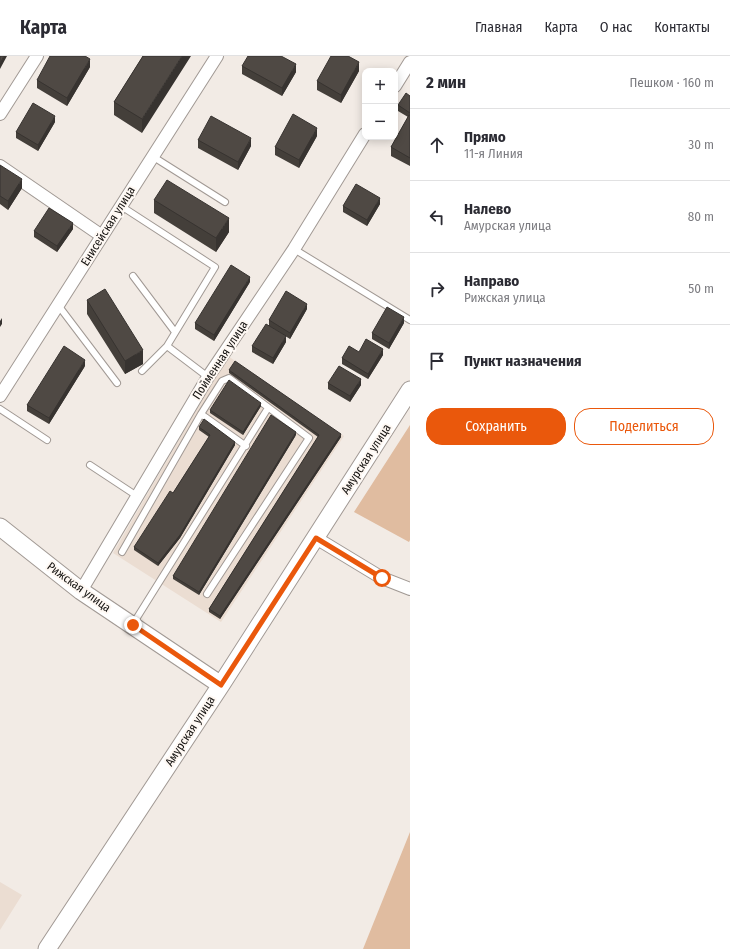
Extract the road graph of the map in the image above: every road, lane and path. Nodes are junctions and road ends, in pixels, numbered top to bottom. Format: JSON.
{"nodes":[{"id":1,"x":37,"y":56,"type":"edge"},
{"id":2,"x":217,"y":56,"type":"edge"},
{"id":3,"x":410,"y":62,"type":"edge"},
{"id":4,"x":398,"y":81,"type":"edge"},
{"id":5,"x":0,"y":114,"type":"edge"},
{"id":6,"x":362,"y":139,"type":"edge"},
{"id":7,"x":152,"y":156,"type":"junction"},
{"id":8,"x":0,"y":166,"type":"edge"},
{"id":9,"x":225,"y":202,"type":"dead end"},
{"id":10,"x":121,"y":206,"type":"junction"},
{"id":11,"x":102,"y":236,"type":"junction"},
{"id":12,"x":294,"y":249,"type":"junction"},
{"id":13,"x":133,"y":276,"type":"dead end"},
{"id":14,"x":58,"y":305,"type":"junction"},
{"id":15,"x":410,"y":320,"type":"edge"},
{"id":16,"x":175,"y":332,"type":"junction"},
{"id":17,"x":167,"y":346,"type":"junction"},
{"id":18,"x":142,"y":371,"type":"dead end"},
{"id":19,"x":208,"y":377,"type":"junction"},
{"id":20,"x":117,"y":383,"type":"dead end"},
{"id":21,"x":410,"y":390,"type":"edge"},
{"id":22,"x":0,"y":396,"type":"edge"},
{"id":23,"x":268,"y":408,"type":"junction"},
{"id":24,"x":0,"y":409,"type":"edge"},
{"id":25,"x":201,"y":414,"type":"junction"},
{"id":26,"x":48,"y":440,"type":"dead end"},
{"id":27,"x":246,"y":446,"type":"junction"},
{"id":28,"x":90,"y":465,"type":"dead end"},
{"id":29,"x":137,"y":496,"type":"junction"},
{"id":30,"x":0,"y":527,"type":"edge"},
{"id":31,"x":316,"y":538,"type":"junction"},
{"id":32,"x":122,"y":552,"type":"dead end"},
{"id":33,"x":410,"y":589,"type":"edge"},
{"id":34,"x":81,"y":591,"type":"junction"},
{"id":35,"x":207,"y":594,"type":"dead end"},
{"id":36,"x":133,"y":625,"type":"junction"},
{"id":37,"x":221,"y":685,"type":"junction"},
{"id":38,"x":47,"y":949,"type":"edge"}],
"edges":[{"from":1,"to":5,"type":"street"},
{"from":2,"to":7,"type":"street","name":"Енисейская улица"},
{"from":3,"to":4,"type":"street"},
{"from":6,"to":12,"type":"street","name":"Пойменная улица"},
{"from":7,"to":9,"type":"lane"},
{"from":7,"to":10,"type":"street","name":"Енисейская улица"},
{"from":8,"to":11,"type":"street"},
{"from":10,"to":11,"type":"street","name":"Енисейская улица"},
{"from":10,"to":16,"type":"lane"},
{"from":11,"to":14,"type":"street","name":"Енисейская улица"},
{"from":12,"to":15,"type":"lane"},
{"from":12,"to":19,"type":"street","name":"Пойменная улица"},
{"from":13,"to":16,"type":"lane"},
{"from":14,"to":20,"type":"lane"},
{"from":14,"to":22,"type":"street","name":"Енисейская улица"},
{"from":16,"to":17,"type":"lane"},
{"from":17,"to":18,"type":"lane"},
{"from":17,"to":19,"type":"lane"},
{"from":19,"to":29,"type":"street","name":"Пойменная улица"},
{"from":21,"to":31,"type":"street","name":"Амурская улица"},
{"from":23,"to":25,"type":"lane"},
{"from":23,"to":27,"type":"lane"},
{"from":23,"to":35,"type":"lane"},
{"from":24,"to":26,"type":"lane"},
{"from":25,"to":27,"type":"lane"},
{"from":25,"to":32,"type":"lane"},
{"from":27,"to":36,"type":"lane"},
{"from":28,"to":29,"type":"lane"},
{"from":29,"to":34,"type":"street","name":"Пойменная улица"},
{"from":30,"to":34,"type":"street","name":"Рижская улица"},
{"from":31,"to":33,"type":"street"},
{"from":31,"to":37,"type":"street","name":"Амурская улица"},
{"from":34,"to":36,"type":"street","name":"Рижская улица"},
{"from":36,"to":37,"type":"street","name":"Рижская улица"},
{"from":37,"to":38,"type":"street","name":"Амурская улица"}]}
